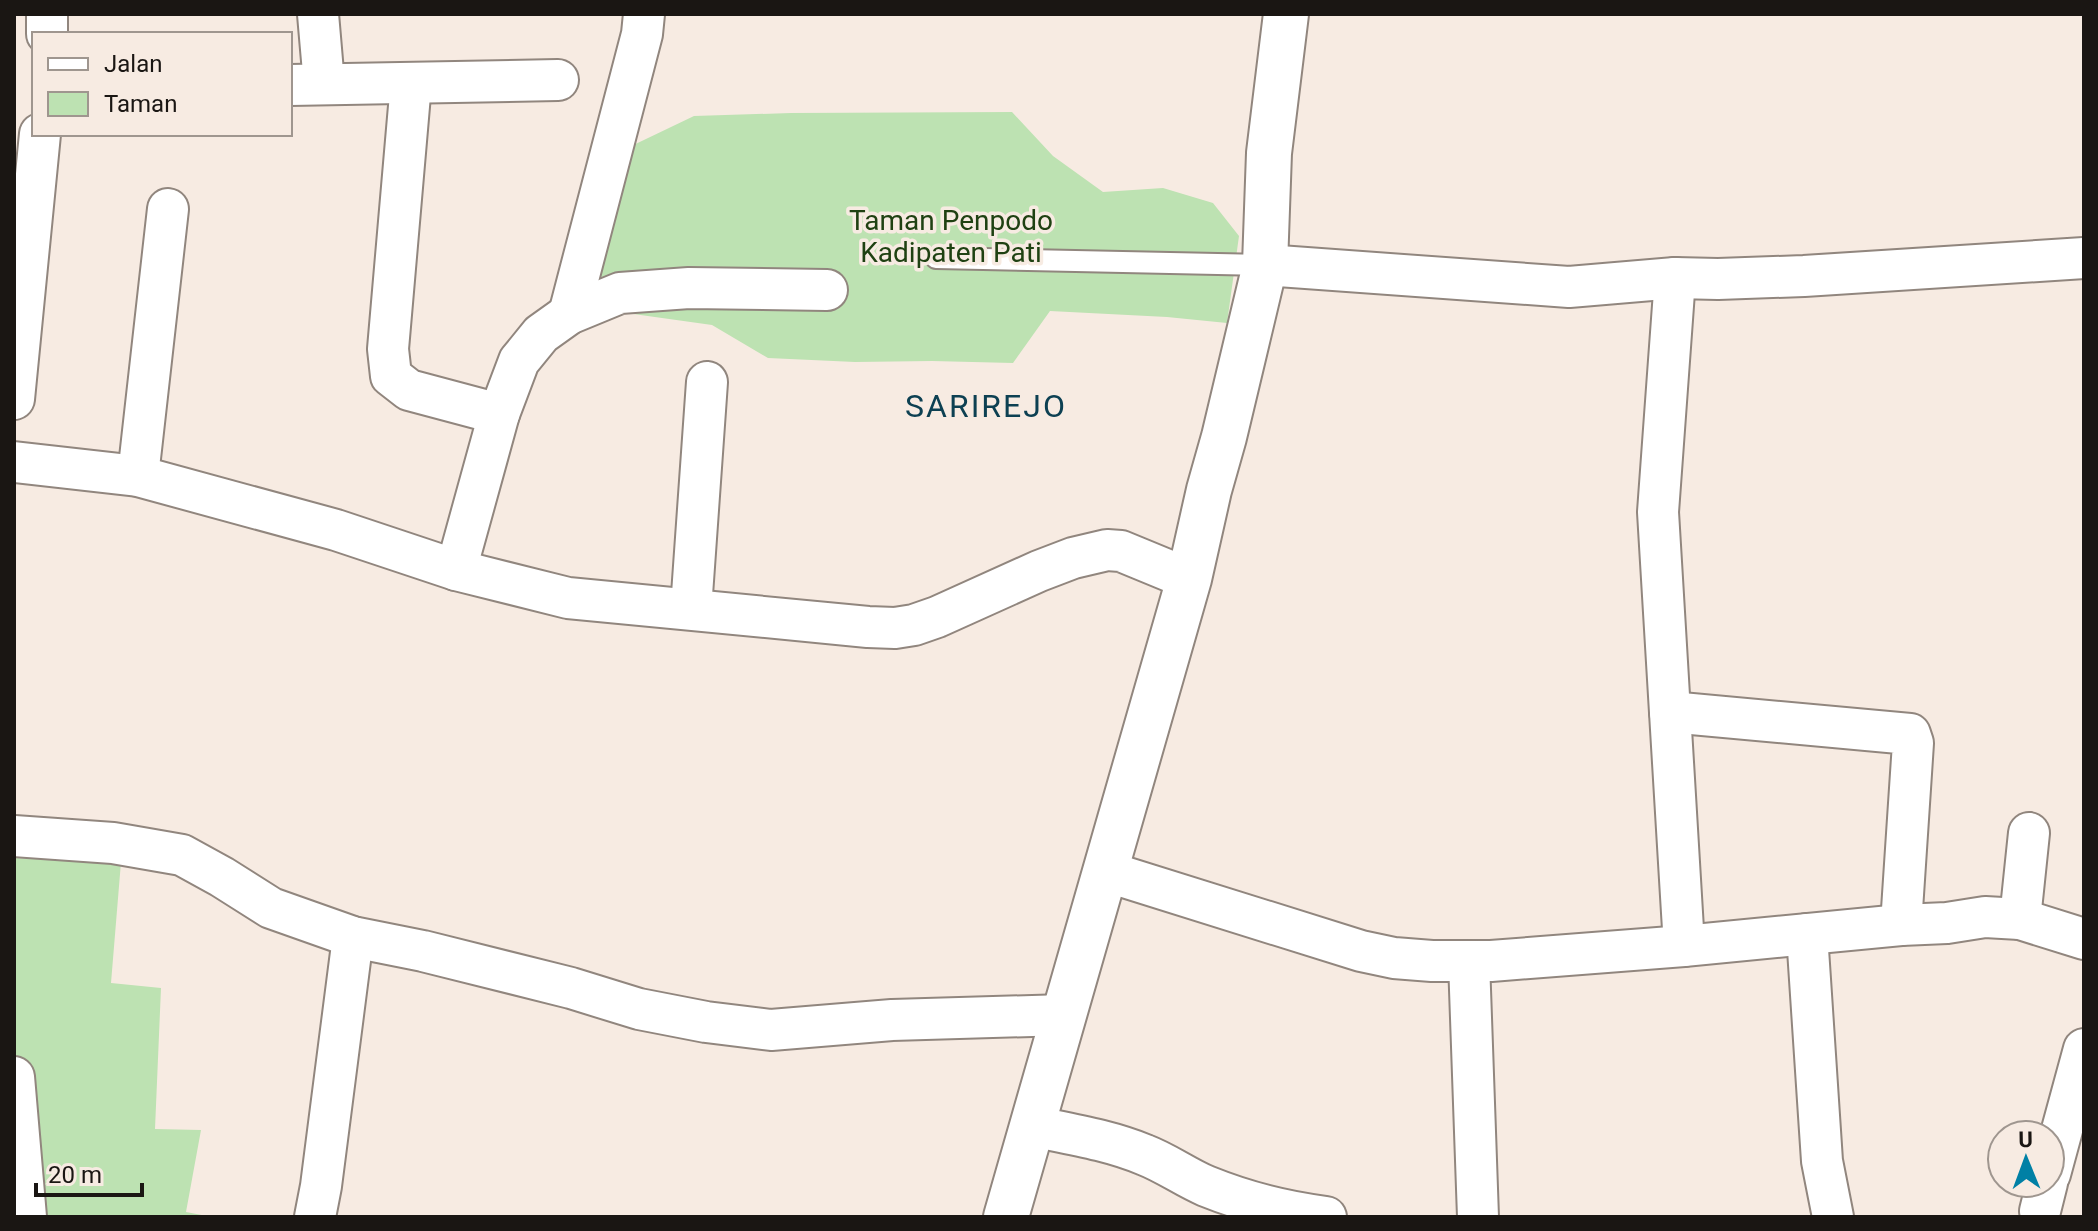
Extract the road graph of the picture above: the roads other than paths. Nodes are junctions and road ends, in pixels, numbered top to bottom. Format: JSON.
{"nodes":[{"id":1,"x":318,"y":14,"type":"edge"},
{"id":2,"x":644,"y":14,"type":"edge"},
{"id":3,"x":1286,"y":14,"type":"edge"},
{"id":4,"x":558,"y":80,"type":"dead end"},
{"id":5,"x":411,"y":83,"type":"junction"},
{"id":6,"x":307,"y":84,"type":"edge"},
{"id":7,"x":40,"y":136,"type":"edge"},
{"id":8,"x":168,"y":209,"type":"dead end"},
{"id":9,"x":936,"y":258,"type":"dead end"},
{"id":10,"x":2084,"y":258,"type":"edge"},
{"id":11,"x":1265,"y":265,"type":"junction"},
{"id":12,"x":1675,"y":278,"type":"junction"},
{"id":13,"x":827,"y":290,"type":"dead end"},
{"id":14,"x":569,"y":314,"type":"junction"},
{"id":15,"x":707,"y":382,"type":"dead end"},
{"id":16,"x":14,"y":399,"type":"edge"},
{"id":17,"x":499,"y":414,"type":"junction"},
{"id":18,"x":14,"y":462,"type":"edge"},
{"id":19,"x":138,"y":476,"type":"junction"},
{"id":20,"x":456,"y":570,"type":"junction"},
{"id":21,"x":1189,"y":579,"type":"junction"},
{"id":22,"x":691,"y":609,"type":"junction"},
{"id":23,"x":1670,"y":712,"type":"junction"},
{"id":24,"x":2029,"y":833,"type":"dead end"},
{"id":25,"x":14,"y":836,"type":"edge"},
{"id":26,"x":1105,"y":871,"type":"junction"},
{"id":27,"x":2020,"y":919,"type":"junction"},
{"id":28,"x":1901,"y":925,"type":"junction"},
{"id":29,"x":1807,"y":934,"type":"junction"},
{"id":30,"x":353,"y":937,"type":"junction"},
{"id":31,"x":2084,"y":939,"type":"edge"},
{"id":32,"x":1684,"y":946,"type":"junction"},
{"id":33,"x":1469,"y":961,"type":"junction"},
{"id":34,"x":1065,"y":1015,"type":"junction"},
{"id":35,"x":2084,"y":1049,"type":"edge"},
{"id":36,"x":14,"y":1077,"type":"edge"},
{"id":37,"x":2065,"y":1119,"type":"edge"},
{"id":38,"x":1032,"y":1126,"type":"junction"},
{"id":39,"x":26,"y":1217,"type":"edge"},
{"id":40,"x":315,"y":1217,"type":"edge"},
{"id":41,"x":1006,"y":1217,"type":"edge"},
{"id":42,"x":1326,"y":1217,"type":"edge"},
{"id":43,"x":1478,"y":1217,"type":"edge"},
{"id":44,"x":1833,"y":1217,"type":"edge"}],
"edges":[{"from":1,"to":6,"type":"street"},
{"from":2,"to":14,"type":"street"},
{"from":3,"to":11,"type":"street"},
{"from":4,"to":5,"type":"street"},
{"from":5,"to":6,"type":"street"},
{"from":5,"to":17,"type":"street"},
{"from":7,"to":16,"type":"street"},
{"from":8,"to":19,"type":"street"},
{"from":9,"to":11,"type":"lane"},
{"from":10,"to":12,"type":"street"},
{"from":11,"to":12,"type":"street"},
{"from":11,"to":21,"type":"street"},
{"from":12,"to":23,"type":"street"},
{"from":13,"to":14,"type":"street"},
{"from":14,"to":17,"type":"street"},
{"from":15,"to":22,"type":"street"},
{"from":17,"to":20,"type":"street"},
{"from":18,"to":19,"type":"street"},
{"from":19,"to":20,"type":"street"},
{"from":20,"to":22,"type":"street"},
{"from":21,"to":22,"type":"street"},
{"from":21,"to":26,"type":"street"},
{"from":23,"to":28,"type":"street"},
{"from":23,"to":32,"type":"street"},
{"from":24,"to":27,"type":"street"},
{"from":25,"to":30,"type":"street"},
{"from":26,"to":33,"type":"street"},
{"from":26,"to":34,"type":"street"},
{"from":27,"to":28,"type":"street"},
{"from":27,"to":31,"type":"street"},
{"from":28,"to":29,"type":"street"},
{"from":29,"to":32,"type":"street"},
{"from":29,"to":44,"type":"street"},
{"from":30,"to":34,"type":"street"},
{"from":30,"to":40,"type":"street"},
{"from":32,"to":33,"type":"street"},
{"from":33,"to":43,"type":"street"},
{"from":34,"to":38,"type":"street"},
{"from":35,"to":37,"type":"street"},
{"from":36,"to":39,"type":"street"},
{"from":38,"to":41,"type":"street"},
{"from":38,"to":42,"type":"street"}]}
